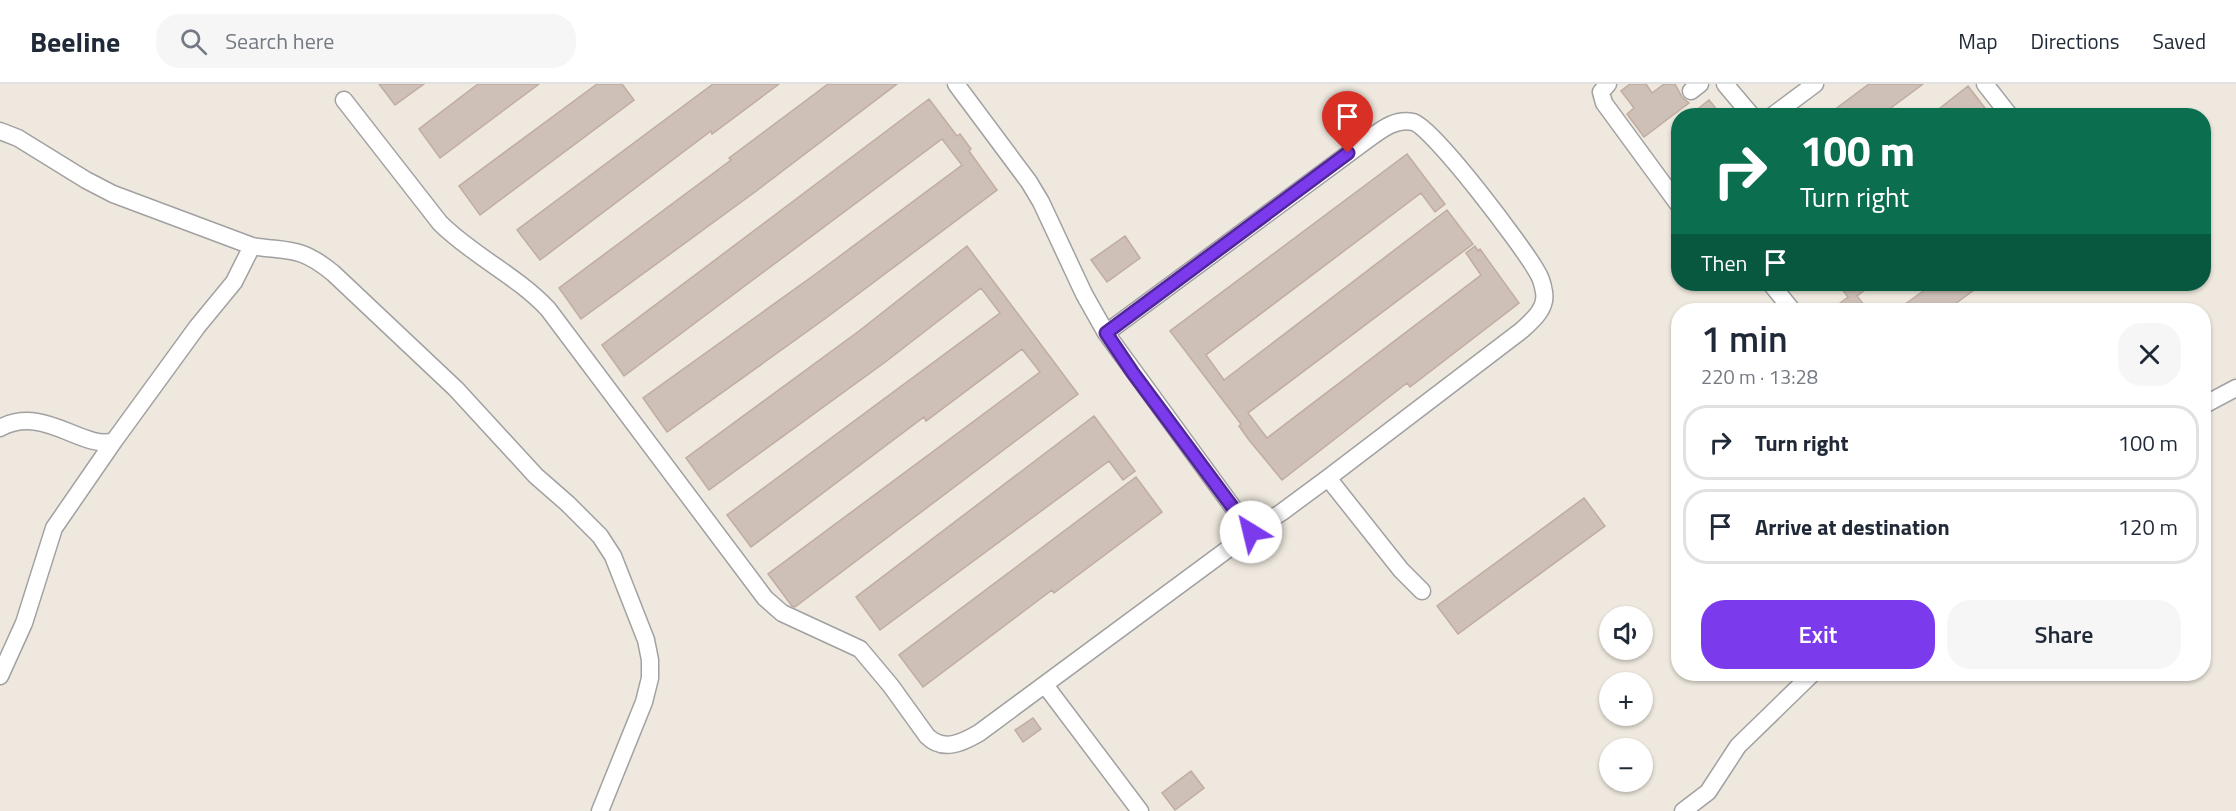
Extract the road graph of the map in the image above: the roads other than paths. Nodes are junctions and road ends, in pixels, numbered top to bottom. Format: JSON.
{"nodes":[{"id":1,"x":956,"y":84,"type":"edge"},
{"id":2,"x":1608,"y":84,"type":"edge"},
{"id":3,"x":1725,"y":84,"type":"edge"},
{"id":4,"x":1815,"y":84,"type":"edge"},
{"id":5,"x":1985,"y":84,"type":"edge"},
{"id":6,"x":344,"y":100,"type":"dead end"},
{"id":7,"x":1745,"y":108,"type":"edge"},
{"id":8,"x":1783,"y":108,"type":"edge"},
{"id":9,"x":2004,"y":108,"type":"edge"},
{"id":10,"x":0,"y":131,"type":"edge"},
{"id":11,"x":1671,"y":194,"type":"edge"},
{"id":12,"x":252,"y":246,"type":"junction"},
{"id":13,"x":1777,"y":291,"type":"edge"},
{"id":14,"x":1786,"y":303,"type":"edge"},
{"id":15,"x":1106,"y":333,"type":"junction"},
{"id":16,"x":2236,"y":388,"type":"edge"},
{"id":17,"x":2211,"y":401,"type":"edge"},
{"id":18,"x":0,"y":428,"type":"edge"},
{"id":19,"x":114,"y":441,"type":"junction"},
{"id":20,"x":1328,"y":478,"type":"junction"},
{"id":21,"x":1251,"y":532,"type":"junction"},
{"id":22,"x":1422,"y":591,"type":"dead end"},
{"id":23,"x":0,"y":676,"type":"edge"},
{"id":24,"x":1805,"y":681,"type":"edge"},
{"id":25,"x":1045,"y":685,"type":"junction"},
{"id":26,"x":600,"y":811,"type":"edge"},
{"id":27,"x":1140,"y":811,"type":"edge"},
{"id":28,"x":1683,"y":811,"type":"edge"}],
"edges":[{"from":1,"to":15,"type":"lane"},
{"from":2,"to":11,"type":"lane"},
{"from":3,"to":7,"type":"lane"},
{"from":4,"to":8,"type":"lane"},
{"from":5,"to":9,"type":"lane"},
{"from":6,"to":25,"type":"lane"},
{"from":10,"to":12,"type":"lane"},
{"from":12,"to":19,"type":"lane"},
{"from":12,"to":26,"type":"lane"},
{"from":13,"to":14,"type":"lane"},
{"from":15,"to":20,"type":"lane"},
{"from":15,"to":21,"type":"lane"},
{"from":16,"to":17,"type":"lane"},
{"from":18,"to":19,"type":"lane"},
{"from":19,"to":23,"type":"lane"},
{"from":20,"to":21,"type":"lane"},
{"from":20,"to":22,"type":"lane"},
{"from":21,"to":25,"type":"lane"},
{"from":24,"to":28,"type":"lane"},
{"from":25,"to":27,"type":"lane"}]}
